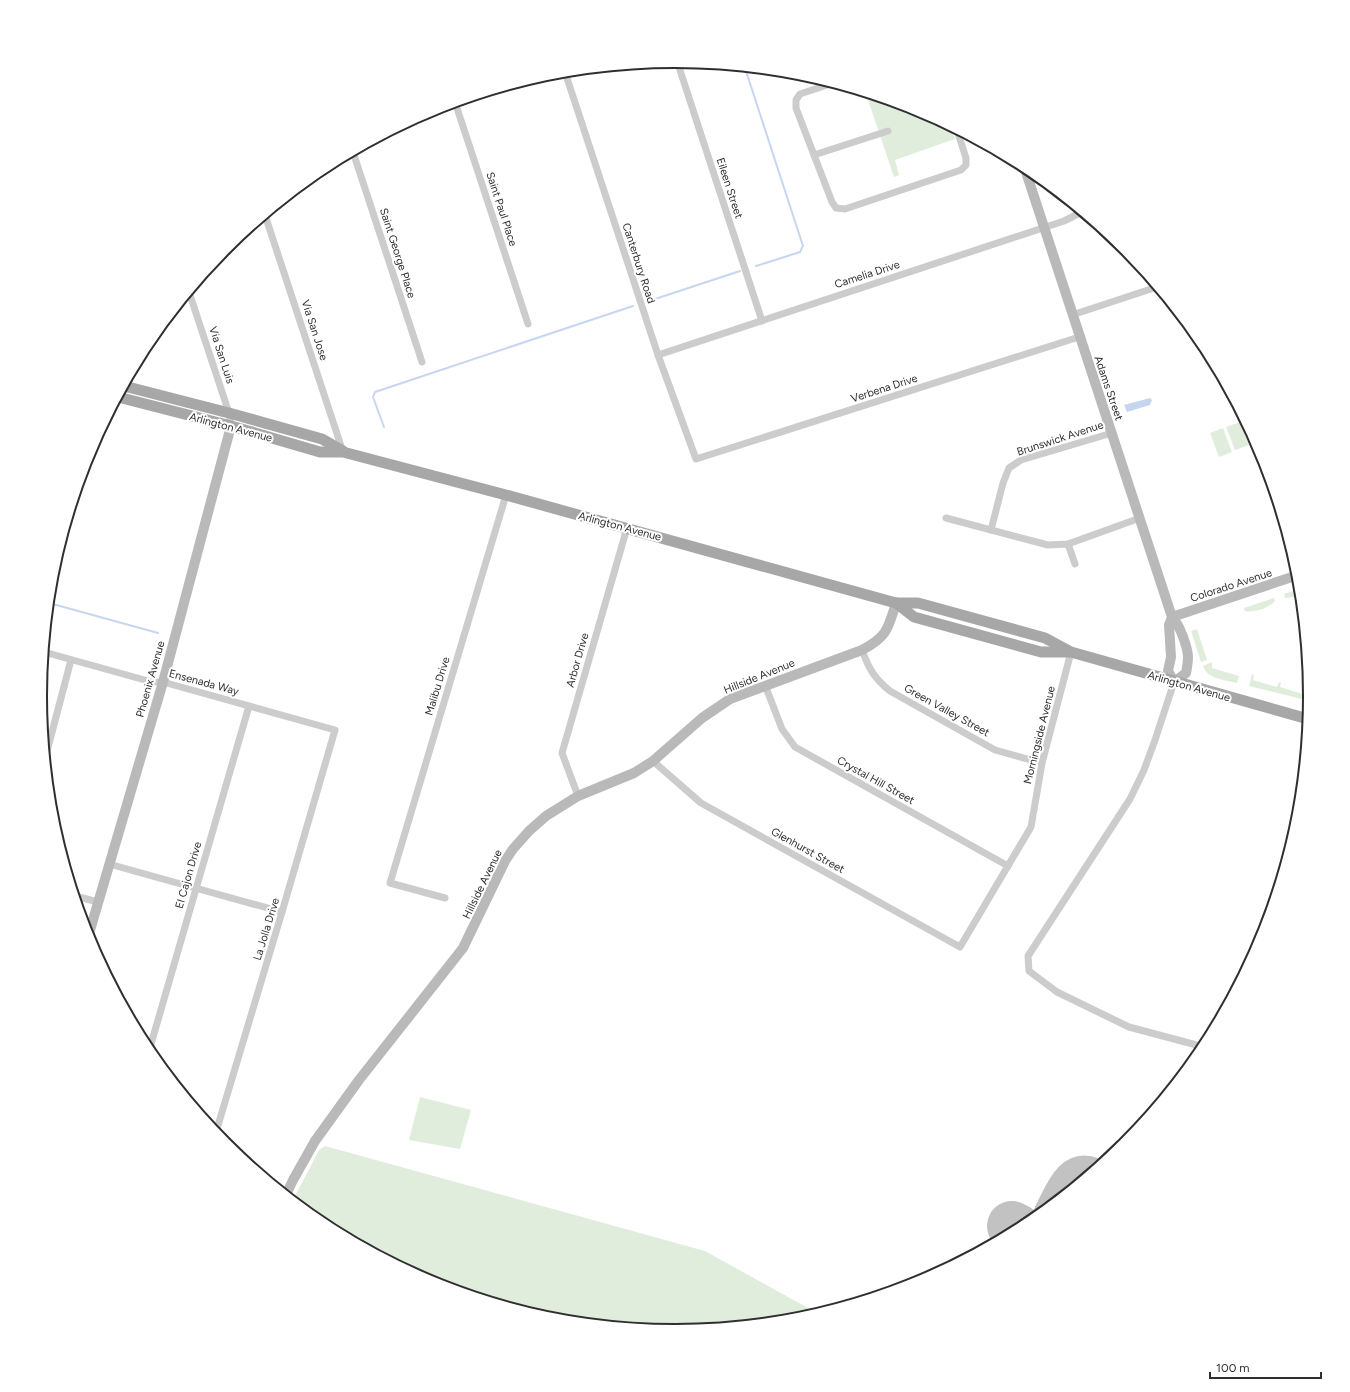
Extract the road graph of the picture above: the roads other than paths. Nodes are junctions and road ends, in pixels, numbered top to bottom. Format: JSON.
{"nodes":[{"id":1,"x":679,"y":68,"type":"edge"},
{"id":2,"x":566,"y":78,"type":"edge"},
{"id":3,"x":826,"y":86,"type":"edge"},
{"id":4,"x":457,"y":107,"type":"edge"},
{"id":5,"x":888,"y":131,"type":"dead end"},
{"id":6,"x":959,"y":136,"type":"edge"},
{"id":7,"x":814,"y":155,"type":"junction"},
{"id":8,"x":354,"y":156,"type":"edge"},
{"id":9,"x":1027,"y":176,"type":"edge"},
{"id":10,"x":1077,"y":214,"type":"edge"},
{"id":11,"x":266,"y":220,"type":"edge"},
{"id":12,"x":1044,"y":228,"type":"junction"},
{"id":13,"x":1152,"y":289,"type":"edge"},
{"id":14,"x":191,"y":297,"type":"edge"},
{"id":15,"x":1072,"y":315,"type":"junction"},
{"id":16,"x":762,"y":321,"type":"junction"},
{"id":17,"x":528,"y":324,"type":"dead end"},
{"id":18,"x":1079,"y":337,"type":"junction"},
{"id":19,"x":658,"y":354,"type":"junction"},
{"id":20,"x":422,"y":362,"type":"dead end"},
{"id":21,"x":128,"y":387,"type":"edge"},
{"id":22,"x":123,"y":398,"type":"edge"},
{"id":23,"x":229,"y":413,"type":"junction"},
{"id":24,"x":231,"y":426,"type":"junction"},
{"id":25,"x":1112,"y":433,"type":"junction"},
{"id":26,"x":343,"y":452,"type":"junction"},
{"id":27,"x":696,"y":459,"type":"joint"},
{"id":28,"x":506,"y":494,"type":"junction"},
{"id":29,"x":946,"y":518,"type":"dead end"},
{"id":30,"x":1140,"y":518,"type":"junction"},
{"id":31,"x":627,"y":528,"type":"junction"},
{"id":32,"x":991,"y":530,"type":"junction"},
{"id":33,"x":1068,"y":544,"type":"junction"},
{"id":34,"x":1076,"y":564,"type":"dead end"},
{"id":35,"x":1292,"y":578,"type":"edge"},
{"id":36,"x":896,"y":603,"type":"junction"},
{"id":37,"x":1172,"y":617,"type":"junction"},
{"id":38,"x":862,"y":650,"type":"junction"},
{"id":39,"x":1071,"y":652,"type":"junction"},
{"id":40,"x":48,"y":653,"type":"edge"},
{"id":41,"x":71,"y":660,"type":"junction"},
{"id":42,"x":163,"y":682,"type":"junction"},
{"id":43,"x":1174,"y":682,"type":"junction"},
{"id":44,"x":766,"y":685,"type":"junction"},
{"id":45,"x":249,"y":706,"type":"junction"},
{"id":46,"x":1302,"y":717,"type":"edge"},
{"id":47,"x":335,"y":730,"type":"joint"},
{"id":48,"x":49,"y":745,"type":"edge"},
{"id":49,"x":653,"y":761,"type":"junction"},
{"id":50,"x":1042,"y":763,"type":"junction"},
{"id":51,"x":578,"y":796,"type":"junction"},
{"id":52,"x":109,"y":864,"type":"junction"},
{"id":53,"x":1008,"y":866,"type":"junction"},
{"id":54,"x":196,"y":888,"type":"junction"},
{"id":55,"x":80,"y":897,"type":"edge"},
{"id":56,"x":445,"y":898,"type":"dead end"},
{"id":57,"x":98,"y":902,"type":"junction"},
{"id":58,"x":282,"y":912,"type":"junction"},
{"id":59,"x":91,"y":926,"type":"edge"},
{"id":60,"x":960,"y":947,"type":"joint"},
{"id":61,"x":151,"y":1043,"type":"edge"},
{"id":62,"x":1197,"y":1045,"type":"edge"},
{"id":63,"x":218,"y":1126,"type":"edge"},
{"id":64,"x":288,"y":1190,"type":"edge"}],
"edges":[{"from":1,"to":16,"type":"street","name":"Eileen Street"},
{"from":2,"to":19,"type":"street","name":"Canterbury Road"},
{"from":3,"to":7,"type":"street"},
{"from":4,"to":17,"type":"street","name":"Saint Paul Place"},
{"from":5,"to":7,"type":"street"},
{"from":6,"to":7,"type":"street"},
{"from":8,"to":20,"type":"street","name":"Saint George Place"},
{"from":9,"to":12,"type":"street","name":"Adams Street"},
{"from":10,"to":12,"type":"street","name":"Camelia Drive"},
{"from":11,"to":26,"type":"street","name":"Via San Jose"},
{"from":12,"to":15,"type":"street","name":"Adams Street"},
{"from":12,"to":16,"type":"street","name":"Camelia Drive"},
{"from":13,"to":15,"type":"street"},
{"from":14,"to":23,"type":"street","name":"Via San Luis"},
{"from":15,"to":18,"type":"street","name":"Adams Street"},
{"from":16,"to":19,"type":"street","name":"Camelia Drive"},
{"from":18,"to":25,"type":"street","name":"Adams Street"},
{"from":18,"to":27,"type":"street","name":"Verbena Drive"},
{"from":19,"to":27,"type":"street","name":"Canterbury Road"},
{"from":21,"to":23,"type":"main road","name":"Arlington Avenue"},
{"from":22,"to":24,"type":"main road","name":"Arlington Avenue"},
{"from":23,"to":24,"type":"street","name":"Via San Luis"},
{"from":23,"to":26,"type":"main road","name":"Arlington Avenue"},
{"from":24,"to":26,"type":"main road","name":"Arlington Avenue"},
{"from":24,"to":42,"type":"street","name":"Phoenix Avenue"},
{"from":25,"to":30,"type":"street","name":"Adams Street"},
{"from":25,"to":32,"type":"street","name":"Brunswick Avenue"},
{"from":26,"to":28,"type":"main road","name":"Arlington Avenue"},
{"from":28,"to":31,"type":"main road","name":"Arlington Avenue"},
{"from":28,"to":56,"type":"street","name":"Malibu Drive"},
{"from":29,"to":32,"type":"street"},
{"from":30,"to":33,"type":"street"},
{"from":30,"to":37,"type":"street","name":"Adams Street"},
{"from":31,"to":36,"type":"main road","name":"Arlington Avenue"},
{"from":31,"to":51,"type":"street","name":"Arbor Drive"},
{"from":32,"to":33,"type":"street"},
{"from":33,"to":34,"type":"street"},
{"from":35,"to":37,"type":"street","name":"Colorado Avenue"},
{"from":36,"to":38,"type":"street","name":"Hillside Avenue"},
{"from":36,"to":39,"type":"main road","name":"Arlington Avenue"},
{"from":37,"to":43,"type":"street","name":"Adams Street"},
{"from":37,"to":43,"type":"street","name":"Adams Street"},
{"from":38,"to":44,"type":"street","name":"Hillside Avenue"},
{"from":38,"to":50,"type":"street","name":"Green Valley Street"},
{"from":39,"to":43,"type":"main road","name":"Arlington Avenue"},
{"from":39,"to":50,"type":"street","name":"Morningside Avenue"},
{"from":40,"to":41,"type":"street","name":"Ensenada Way"},
{"from":41,"to":42,"type":"street","name":"Ensenada Way"},
{"from":41,"to":48,"type":"street"},
{"from":42,"to":45,"type":"street","name":"Ensenada Way"},
{"from":42,"to":52,"type":"street","name":"Phoenix Avenue"},
{"from":43,"to":46,"type":"main road","name":"Arlington Avenue"},
{"from":43,"to":62,"type":"street"},
{"from":44,"to":49,"type":"street","name":"Hillside Avenue"},
{"from":44,"to":53,"type":"street","name":"Crystal Hill Street"},
{"from":45,"to":47,"type":"street","name":"Ensenada Way"},
{"from":45,"to":54,"type":"street","name":"El Cajon Drive"},
{"from":47,"to":58,"type":"street","name":"La Jolla Drive"},
{"from":49,"to":51,"type":"street","name":"Hillside Avenue"},
{"from":49,"to":60,"type":"street","name":"Glenhurst Street"},
{"from":50,"to":53,"type":"street","name":"Morningside Avenue"},
{"from":51,"to":64,"type":"street","name":"Hillside Avenue"},
{"from":52,"to":54,"type":"street"},
{"from":52,"to":57,"type":"street","name":"Phoenix Avenue"},
{"from":53,"to":60,"type":"street","name":"Morningside Avenue"},
{"from":54,"to":58,"type":"street"},
{"from":54,"to":61,"type":"street","name":"El Cajon Drive"},
{"from":55,"to":57,"type":"street"},
{"from":57,"to":59,"type":"street","name":"Phoenix Avenue"},
{"from":58,"to":63,"type":"street","name":"La Jolla Drive"}]}
